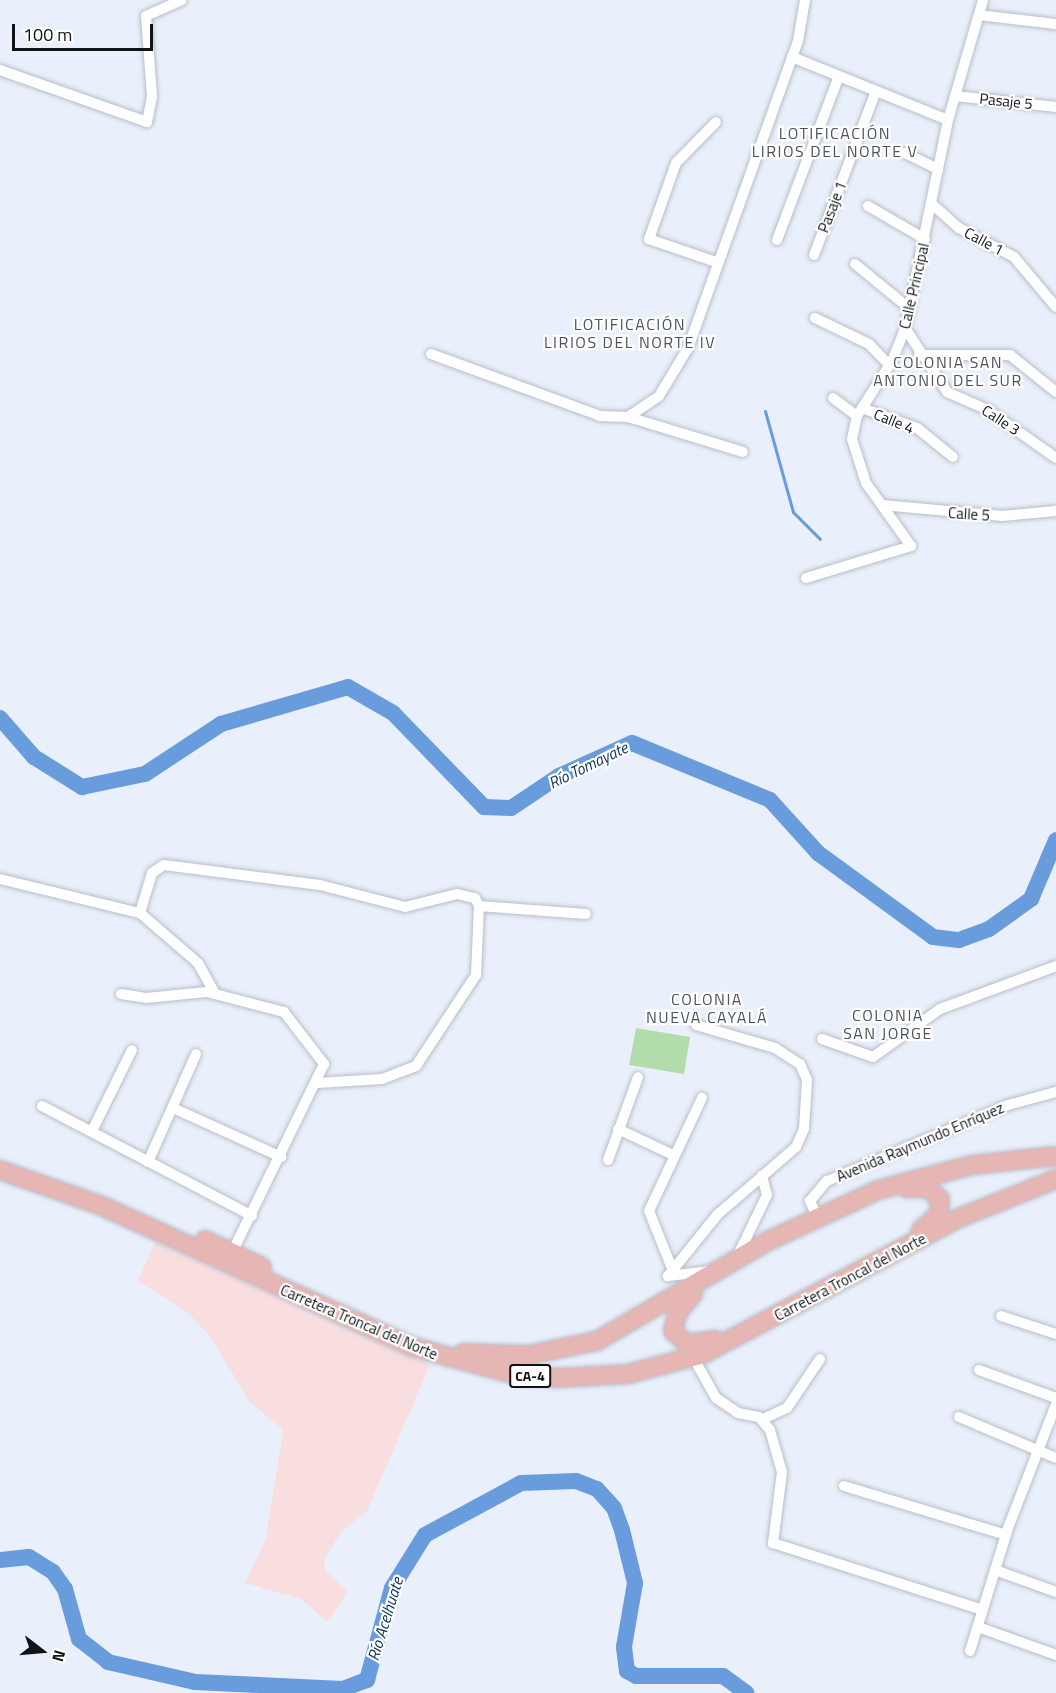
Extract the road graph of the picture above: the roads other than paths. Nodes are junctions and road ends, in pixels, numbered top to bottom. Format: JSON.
{"nodes":[{"id":1,"x":182,"y":0,"type":"edge"},
{"id":2,"x":805,"y":0,"type":"edge"},
{"id":3,"x":983,"y":0,"type":"edge"},
{"id":4,"x":979,"y":15,"type":"junction"},
{"id":5,"x":1056,"y":24,"type":"edge"},
{"id":6,"x":792,"y":57,"type":"junction"},
{"id":7,"x":0,"y":70,"type":"edge"},
{"id":8,"x":838,"y":76,"type":"junction"},
{"id":9,"x":876,"y":91,"type":"junction"},
{"id":10,"x":955,"y":96,"type":"junction"},
{"id":11,"x":1056,"y":107,"type":"edge"},
{"id":12,"x":948,"y":120,"type":"junction"},
{"id":13,"x":716,"y":122,"type":"dead end"},
{"id":14,"x":905,"y":153,"type":"dead end"},
{"id":15,"x":938,"y":169,"type":"junction"},
{"id":16,"x":932,"y":204,"type":"junction"},
{"id":17,"x":868,"y":206,"type":"dead end"},
{"id":18,"x":925,"y":239,"type":"junction"},
{"id":19,"x":777,"y":240,"type":"dead end"},
{"id":20,"x":814,"y":255,"type":"dead end"},
{"id":21,"x":716,"y":262,"type":"junction"},
{"id":22,"x":855,"y":264,"type":"dead end"},
{"id":23,"x":1056,"y":307,"type":"edge"},
{"id":24,"x":910,"y":309,"type":"junction"},
{"id":25,"x":815,"y":318,"type":"dead end"},
{"id":26,"x":905,"y":328,"type":"junction"},
{"id":27,"x":431,"y":354,"type":"dead end"},
{"id":28,"x":919,"y":355,"type":"junction"},
{"id":29,"x":889,"y":365,"type":"junction"},
{"id":30,"x":1056,"y":392,"type":"edge"},
{"id":31,"x":834,"y":398,"type":"dead end"},
{"id":32,"x":859,"y":412,"type":"junction"},
{"id":33,"x":628,"y":417,"type":"junction"},
{"id":34,"x":743,"y":452,"type":"dead end"},
{"id":35,"x":953,"y":457,"type":"dead end"},
{"id":36,"x":1056,"y":458,"type":"edge"},
{"id":37,"x":882,"y":505,"type":"junction"},
{"id":38,"x":1056,"y":511,"type":"edge"},
{"id":39,"x":806,"y":578,"type":"dead end"},
{"id":40,"x":0,"y":879,"type":"edge"},
{"id":41,"x":479,"y":906,"type":"junction"},
{"id":42,"x":140,"y":913,"type":"junction"},
{"id":43,"x":586,"y":914,"type":"dead end"},
{"id":44,"x":1056,"y":966,"type":"edge"},
{"id":45,"x":121,"y":994,"type":"dead end"},
{"id":46,"x":215,"y":994,"type":"junction"},
{"id":47,"x":696,"y":1025,"type":"dead end"},
{"id":48,"x":822,"y":1039,"type":"dead end"},
{"id":49,"x":132,"y":1050,"type":"dead end"},
{"id":50,"x":196,"y":1054,"type":"dead end"},
{"id":51,"x":638,"y":1077,"type":"dead end"},
{"id":52,"x":318,"y":1083,"type":"junction"},
{"id":53,"x":1056,"y":1092,"type":"edge"},
{"id":54,"x":702,"y":1098,"type":"dead end"},
{"id":55,"x":42,"y":1106,"type":"dead end"},
{"id":56,"x":173,"y":1108,"type":"junction"},
{"id":57,"x":618,"y":1129,"type":"junction"},
{"id":58,"x":92,"y":1131,"type":"junction"},
{"id":59,"x":673,"y":1155,"type":"junction"},
{"id":60,"x":1056,"y":1156,"type":"edge"},
{"id":61,"x":281,"y":1157,"type":"junction"},
{"id":62,"x":0,"y":1158,"type":"edge"},
{"id":63,"x":608,"y":1160,"type":"dead end"},
{"id":64,"x":148,"y":1162,"type":"junction"},
{"id":65,"x":0,"y":1170,"type":"edge"},
{"id":66,"x":762,"y":1176,"type":"junction"},
{"id":67,"x":1056,"y":1179,"type":"edge"},
{"id":68,"x":878,"y":1190,"type":"junction"},
{"id":69,"x":252,"y":1216,"type":"junction"},
{"id":70,"x":816,"y":1216,"type":"junction"},
{"id":71,"x":758,"y":1220,"type":"junction"},
{"id":72,"x":779,"y":1235,"type":"junction"},
{"id":73,"x":232,"y":1252,"type":"junction"},
{"id":74,"x":887,"y":1256,"type":"junction"},
{"id":75,"x":735,"y":1260,"type":"junction"},
{"id":76,"x":671,"y":1266,"type":"junction"},
{"id":77,"x":714,"y":1274,"type":"junction"},
{"id":78,"x":1001,"y":1316,"type":"dead end"},
{"id":79,"x":1056,"y":1334,"type":"edge"},
{"id":80,"x":742,"y":1335,"type":"junction"},
{"id":81,"x":693,"y":1357,"type":"junction"},
{"id":82,"x":820,"y":1359,"type":"dead end"},
{"id":83,"x":979,"y":1370,"type":"dead end"},
{"id":84,"x":1056,"y":1398,"type":"edge"},
{"id":85,"x":1056,"y":1404,"type":"edge"},
{"id":86,"x":959,"y":1418,"type":"dead end"},
{"id":87,"x":763,"y":1419,"type":"junction"},
{"id":88,"x":1037,"y":1450,"type":"junction"},
{"id":89,"x":1056,"y":1458,"type":"edge"},
{"id":90,"x":844,"y":1486,"type":"dead end"},
{"id":91,"x":1006,"y":1535,"type":"junction"},
{"id":92,"x":995,"y":1570,"type":"junction"},
{"id":93,"x":1056,"y":1592,"type":"edge"},
{"id":94,"x":983,"y":1610,"type":"junction"},
{"id":95,"x":978,"y":1627,"type":"junction"},
{"id":96,"x":970,"y":1651,"type":"dead end"},
{"id":97,"x":1056,"y":1655,"type":"edge"}],
"edges":[{"from":1,"to":7,"type":"street"},
{"from":2,"to":6,"type":"street"},
{"from":3,"to":4,"type":"street","name":"Calle Principal"},
{"from":4,"to":5,"type":"street"},
{"from":4,"to":10,"type":"street","name":"Calle Principal"},
{"from":6,"to":8,"type":"street"},
{"from":6,"to":21,"type":"street"},
{"from":8,"to":9,"type":"street"},
{"from":8,"to":19,"type":"street"},
{"from":9,"to":12,"type":"street"},
{"from":9,"to":20,"type":"street","name":"Pasaje 1"},
{"from":10,"to":11,"type":"street","name":"Pasaje 5"},
{"from":10,"to":12,"type":"street","name":"Calle Principal"},
{"from":12,"to":15,"type":"street","name":"Calle Principal"},
{"from":13,"to":21,"type":"street"},
{"from":14,"to":15,"type":"street"},
{"from":15,"to":16,"type":"street","name":"Calle Principal"},
{"from":16,"to":18,"type":"street","name":"Calle Principal"},
{"from":16,"to":23,"type":"street","name":"Calle 1"},
{"from":17,"to":18,"type":"street"},
{"from":18,"to":24,"type":"street","name":"Calle Principal"},
{"from":21,"to":33,"type":"street"},
{"from":22,"to":24,"type":"street"},
{"from":24,"to":26,"type":"street","name":"Calle Principal"},
{"from":25,"to":29,"type":"street"},
{"from":26,"to":28,"type":"street","name":"Calle 3"},
{"from":26,"to":29,"type":"street","name":"Calle Principal"},
{"from":27,"to":33,"type":"street"},
{"from":28,"to":30,"type":"street"},
{"from":28,"to":36,"type":"street","name":"Calle 3"},
{"from":29,"to":32,"type":"street","name":"Calle Principal"},
{"from":31,"to":32,"type":"street"},
{"from":32,"to":35,"type":"street","name":"Calle 4"},
{"from":32,"to":37,"type":"street","name":"Calle Principal"},
{"from":33,"to":34,"type":"street"},
{"from":37,"to":38,"type":"street","name":"Calle 5"},
{"from":37,"to":39,"type":"street","name":"Calle Principal"},
{"from":40,"to":42,"type":"street"},
{"from":41,"to":42,"type":"street"},
{"from":41,"to":43,"type":"street"},
{"from":41,"to":52,"type":"street"},
{"from":42,"to":46,"type":"street"},
{"from":44,"to":48,"type":"street"},
{"from":45,"to":46,"type":"street"},
{"from":46,"to":52,"type":"street"},
{"from":47,"to":66,"type":"street"},
{"from":49,"to":58,"type":"street"},
{"from":50,"to":56,"type":"street"},
{"from":51,"to":57,"type":"street"},
{"from":52,"to":61,"type":"street"},
{"from":53,"to":70,"type":"street","name":"Avenida Raymundo Enríquez"},
{"from":54,"to":59,"type":"street"},
{"from":55,"to":58,"type":"street"},
{"from":56,"to":61,"type":"street"},
{"from":56,"to":64,"type":"street"},
{"from":57,"to":59,"type":"street"},
{"from":57,"to":63,"type":"street"},
{"from":58,"to":64,"type":"street"},
{"from":59,"to":76,"type":"street"},
{"from":60,"to":68,"type":"main road","name":"Carretera Troncal del Norte","number":"CA-4"},
{"from":61,"to":69,"type":"street"},
{"from":62,"to":73,"type":"main road","name":"Carretera Troncal del Norte","number":"CA-4"},
{"from":64,"to":69,"type":"street"},
{"from":65,"to":81,"type":"main road","name":"Carretera Troncal del Norte","number":"CA-4"},
{"from":66,"to":71,"type":"street"},
{"from":66,"to":76,"type":"street"},
{"from":67,"to":74,"type":"main road","name":"Carretera Troncal del Norte","number":"CA-4"},
{"from":68,"to":70,"type":"main road","name":"Carretera Troncal del Norte","number":"CA-4"},
{"from":68,"to":74,"type":"main road"},
{"from":69,"to":73,"type":"street"},
{"from":70,"to":72,"type":"main road","name":"Carretera Troncal del Norte","number":"CA-4"},
{"from":71,"to":72,"type":"street"},
{"from":71,"to":75,"type":"street"},
{"from":72,"to":75,"type":"main road","name":"Carretera Troncal del Norte","number":"CA-4"},
{"from":73,"to":77,"type":"main road","name":"Carretera Troncal del Norte","number":"CA-4"},
{"from":74,"to":80,"type":"main road","name":"Carretera Troncal del Norte","number":"CA-4"},
{"from":75,"to":77,"type":"main road","name":"Carretera Troncal del Norte","number":"CA-4"},
{"from":76,"to":77,"type":"street"},
{"from":77,"to":80,"type":"main road"},
{"from":78,"to":79,"type":"street"},
{"from":80,"to":81,"type":"main road","name":"Carretera Troncal del Norte","number":"CA-4"},
{"from":81,"to":87,"type":"street"},
{"from":82,"to":87,"type":"street"},
{"from":83,"to":84,"type":"street"},
{"from":85,"to":88,"type":"street"},
{"from":86,"to":88,"type":"street"},
{"from":87,"to":94,"type":"street"},
{"from":88,"to":89,"type":"street"},
{"from":88,"to":91,"type":"street"},
{"from":90,"to":91,"type":"street"},
{"from":91,"to":92,"type":"street"},
{"from":92,"to":93,"type":"street"},
{"from":92,"to":94,"type":"street"},
{"from":94,"to":95,"type":"street"},
{"from":95,"to":96,"type":"street"},
{"from":95,"to":97,"type":"street"}]}
